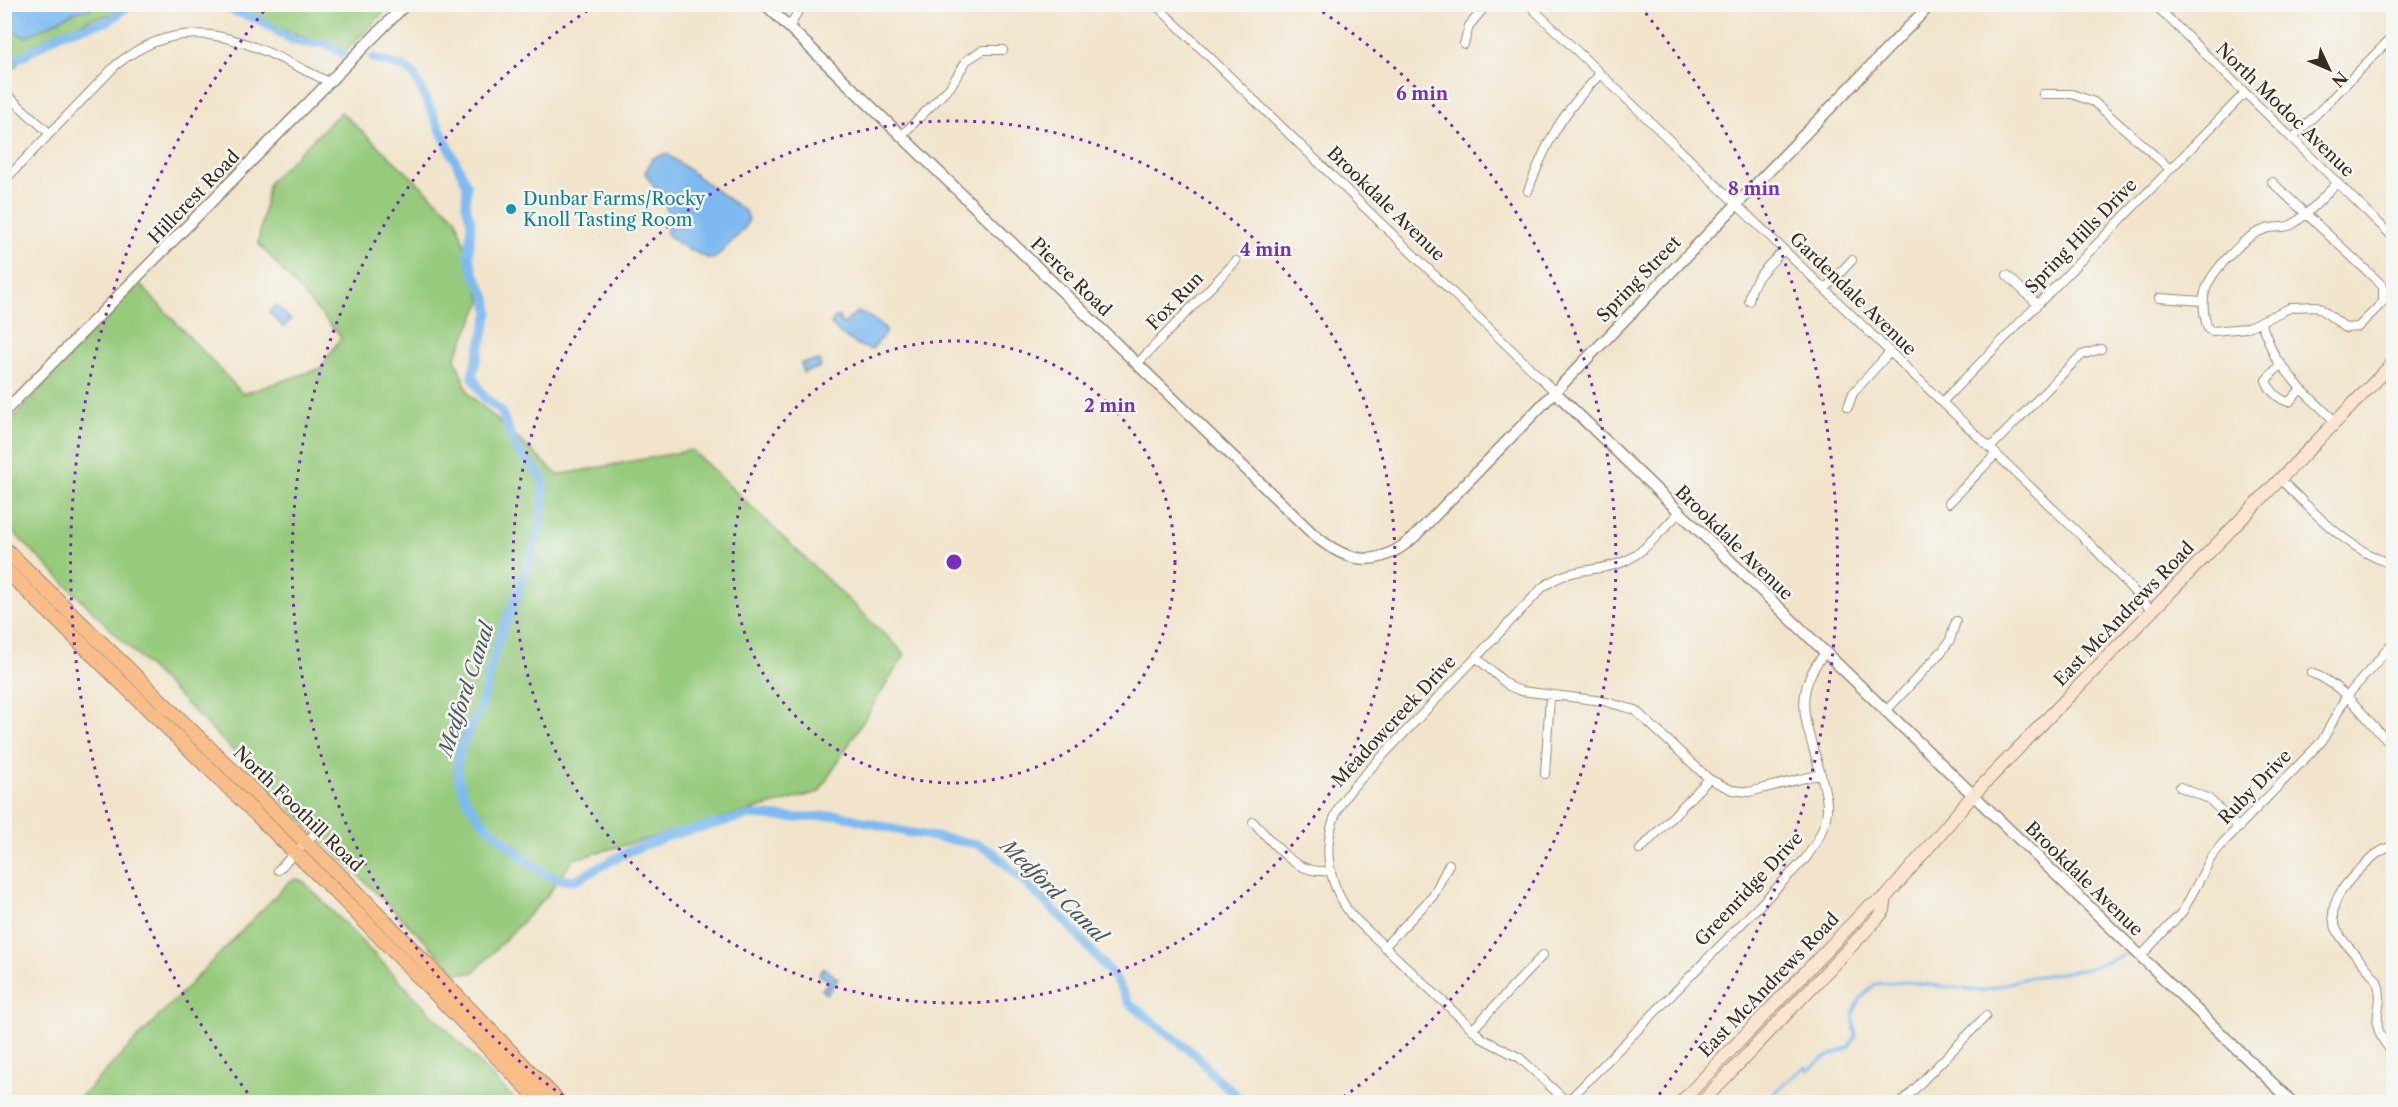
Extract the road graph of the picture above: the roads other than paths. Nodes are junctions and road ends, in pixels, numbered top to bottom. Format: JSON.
{"nodes":[{"id":1,"x":406,"y":4,"type":"edge"},
{"id":2,"x":765,"y":4,"type":"edge"},
{"id":3,"x":802,"y":4,"type":"edge"},
{"id":4,"x":1155,"y":4,"type":"edge"},
{"id":5,"x":1487,"y":4,"type":"edge"},
{"id":6,"x":1528,"y":4,"type":"edge"},
{"id":7,"x":2154,"y":4,"type":"edge"},
{"id":8,"x":1927,"y":6,"type":"edge"},
{"id":9,"x":789,"y":28,"type":"junction"},
{"id":10,"x":2394,"y":35,"type":"edge"},
{"id":11,"x":1464,"y":44,"type":"dead end"},
{"id":12,"x":1003,"y":50,"type":"dead end"},
{"id":13,"x":1600,"y":74,"type":"junction"},
{"id":14,"x":329,"y":82,"type":"junction"},
{"id":15,"x":4,"y":92,"type":"edge"},
{"id":16,"x":2245,"y":93,"type":"junction"},
{"id":17,"x":2043,"y":94,"type":"dead end"},
{"id":18,"x":50,"y":133,"type":"junction"},
{"id":19,"x":901,"y":136,"type":"junction"},
{"id":20,"x":2292,"y":139,"type":"junction"},
{"id":21,"x":2170,"y":170,"type":"junction"},
{"id":22,"x":4,"y":181,"type":"edge"},
{"id":23,"x":2272,"y":182,"type":"dead end"},
{"id":24,"x":2337,"y":183,"type":"junction"},
{"id":25,"x":1528,"y":191,"type":"dead end"},
{"id":26,"x":1736,"y":204,"type":"junction"},
{"id":27,"x":2306,"y":215,"type":"junction"},
{"id":28,"x":2394,"y":238,"type":"edge"},
{"id":29,"x":1784,"y":250,"type":"junction"},
{"id":30,"x":1852,"y":260,"type":"dead end"},
{"id":31,"x":1236,"y":261,"type":"dead end"},
{"id":32,"x":2007,"y":275,"type":"dead end"},
{"id":33,"x":1825,"y":289,"type":"junction"},
{"id":34,"x":2159,"y":298,"type":"dead end"},
{"id":35,"x":1749,"y":301,"type":"dead end"},
{"id":36,"x":2203,"y":301,"type":"junction"},
{"id":37,"x":2037,"y":304,"type":"junction"},
{"id":38,"x":2260,"y":321,"type":"junction"},
{"id":39,"x":2101,"y":349,"type":"dead end"},
{"id":40,"x":1890,"y":352,"type":"junction"},
{"id":41,"x":2394,"y":362,"type":"edge"},
{"id":42,"x":1137,"y":364,"type":"junction"},
{"id":43,"x":2281,"y":364,"type":"junction"},
{"id":44,"x":2301,"y":389,"type":"junction"},
{"id":45,"x":1554,"y":390,"type":"junction"},
{"id":46,"x":1942,"y":402,"type":"junction"},
{"id":47,"x":1848,"y":407,"type":"dead end"},
{"id":48,"x":4,"y":412,"type":"edge"},
{"id":49,"x":2336,"y":422,"type":"junction"},
{"id":50,"x":1993,"y":451,"type":"junction"},
{"id":51,"x":2280,"y":479,"type":"junction"},
{"id":52,"x":1949,"y":503,"type":"dead end"},
{"id":53,"x":1679,"y":513,"type":"junction"},
{"id":54,"x":4,"y":548,"type":"edge"},
{"id":55,"x":1362,"y":559,"type":"joint"},
{"id":56,"x":2394,"y":565,"type":"edge"},
{"id":57,"x":4,"y":568,"type":"edge"},
{"id":58,"x":2152,"y":611,"type":"junction"},
{"id":59,"x":1956,"y":621,"type":"dead end"},
{"id":60,"x":2394,"y":640,"type":"edge"},
{"id":61,"x":1825,"y":653,"type":"junction"},
{"id":62,"x":1477,"y":658,"type":"junction"},
{"id":63,"x":2311,"y":673,"type":"dead end"},
{"id":64,"x":1550,"y":696,"type":"junction"},
{"id":65,"x":2346,"y":697,"type":"junction"},
{"id":66,"x":1885,"y":712,"type":"junction"},
{"id":67,"x":2394,"y":748,"type":"edge"},
{"id":68,"x":1545,"y":774,"type":"dead end"},
{"id":69,"x":1821,"y":774,"type":"junction"},
{"id":70,"x":1710,"y":779,"type":"junction"},
{"id":71,"x":2180,"y":787,"type":"dead end"},
{"id":72,"x":1973,"y":795,"type":"junction"},
{"id":73,"x":1253,"y":822,"type":"dead end"},
{"id":74,"x":325,"y":823,"type":"dead end"},
{"id":75,"x":2239,"y":828,"type":"junction"},
{"id":76,"x":306,"y":841,"type":"junction"},
{"id":77,"x":2394,"y":846,"type":"edge"},
{"id":78,"x":1640,"y":850,"type":"dead end"},
{"id":79,"x":296,"y":852,"type":"junction"},
{"id":80,"x":1449,"y":864,"type":"dead end"},
{"id":81,"x":278,"y":870,"type":"dead end"},
{"id":82,"x":1331,"y":871,"type":"junction"},
{"id":83,"x":1886,"y":897,"type":"junction"},
{"id":84,"x":1384,"y":947,"type":"junction"},
{"id":85,"x":1544,"y":955,"type":"dead end"},
{"id":86,"x":2140,"y":956,"type":"junction"},
{"id":87,"x":1986,"y":1016,"type":"dead end"},
{"id":88,"x":1473,"y":1029,"type":"junction"},
{"id":89,"x":2394,"y":1054,"type":"edge"},
{"id":90,"x":541,"y":1102,"type":"edge"},
{"id":91,"x":559,"y":1102,"type":"edge"},
{"id":92,"x":1567,"y":1102,"type":"edge"},
{"id":93,"x":1681,"y":1102,"type":"edge"},
{"id":94,"x":1702,"y":1102,"type":"edge"},
{"id":95,"x":1902,"y":1102,"type":"edge"},
{"id":96,"x":2292,"y":1102,"type":"edge"}],
"edges":[{"from":1,"to":14,"type":"street","name":"Hillcrest Road"},
{"from":2,"to":9,"type":"street","name":"Pierce Road"},
{"from":3,"to":9,"type":"street"},
{"from":4,"to":45,"type":"street","name":"Brookdale Avenue"},
{"from":5,"to":11,"type":"street"},
{"from":6,"to":13,"type":"street","name":"Gardendale Avenue"},
{"from":7,"to":16,"type":"street","name":"North Modoc Avenue"},
{"from":8,"to":26,"type":"street","name":"Spring Street"},
{"from":9,"to":19,"type":"street","name":"Pierce Road"},
{"from":10,"to":20,"type":"street"},
{"from":12,"to":19,"type":"street"},
{"from":13,"to":25,"type":"street"},
{"from":13,"to":26,"type":"street","name":"Gardendale Avenue"},
{"from":14,"to":18,"type":"street"},
{"from":14,"to":48,"type":"street","name":"Hillcrest Road"},
{"from":15,"to":18,"type":"street"},
{"from":16,"to":20,"type":"street","name":"North Modoc Avenue"},
{"from":16,"to":21,"type":"street","name":"Spring Hills Drive"},
{"from":17,"to":21,"type":"street"},
{"from":18,"to":22,"type":"street"},
{"from":19,"to":42,"type":"street","name":"Pierce Road"},
{"from":20,"to":24,"type":"street","name":"North Modoc Avenue"},
{"from":21,"to":37,"type":"street","name":"Spring Hills Drive"},
{"from":23,"to":27,"type":"street"},
{"from":24,"to":27,"type":"street"},
{"from":24,"to":28,"type":"street","name":"North Modoc Avenue"},
{"from":26,"to":29,"type":"street","name":"Gardendale Avenue"},
{"from":26,"to":45,"type":"street","name":"Spring Street"},
{"from":27,"to":36,"type":"street"},
{"from":27,"to":38,"type":"street"},
{"from":29,"to":33,"type":"street","name":"Gardendale Avenue"},
{"from":29,"to":35,"type":"street"},
{"from":30,"to":33,"type":"street"},
{"from":31,"to":42,"type":"street","name":"Fox Run"},
{"from":32,"to":37,"type":"street"},
{"from":33,"to":40,"type":"street","name":"Gardendale Avenue"},
{"from":34,"to":36,"type":"street"},
{"from":36,"to":38,"type":"street"},
{"from":37,"to":46,"type":"street","name":"Spring Hills Drive"},
{"from":38,"to":43,"type":"street"},
{"from":39,"to":50,"type":"street"},
{"from":40,"to":46,"type":"street","name":"Gardendale Avenue"},
{"from":40,"to":47,"type":"street"},
{"from":41,"to":49,"type":"main road","name":"East McAndrews Road"},
{"from":42,"to":55,"type":"street","name":"Pierce Road"},
{"from":43,"to":44,"type":"street"},
{"from":43,"to":44,"type":"street"},
{"from":44,"to":49,"type":"street"},
{"from":45,"to":53,"type":"street","name":"Brookdale Avenue"},
{"from":45,"to":55,"type":"street","name":"Spring Street"},
{"from":46,"to":50,"type":"street","name":"Gardendale Avenue"},
{"from":49,"to":51,"type":"main road","name":"East McAndrews Road"},
{"from":50,"to":52,"type":"street"},
{"from":50,"to":58,"type":"street","name":"Gardendale Avenue"},
{"from":51,"to":56,"type":"street"},
{"from":51,"to":58,"type":"main road","name":"East McAndrews Road"},
{"from":53,"to":61,"type":"street","name":"Brookdale Avenue"},
{"from":53,"to":62,"type":"street","name":"Meadowcreek Drive"},
{"from":54,"to":76,"type":"main road","name":"North Foothill Road"},
{"from":57,"to":79,"type":"main road","name":"North Foothill Road"},
{"from":58,"to":72,"type":"main road","name":"East McAndrews Road"},
{"from":59,"to":66,"type":"street"},
{"from":60,"to":65,"type":"street","name":"Ruby Drive"},
{"from":61,"to":66,"type":"street","name":"Brookdale Avenue"},
{"from":61,"to":69,"type":"street","name":"Greenridge Drive"},
{"from":62,"to":64,"type":"street"},
{"from":62,"to":82,"type":"street","name":"Meadowcreek Drive"},
{"from":63,"to":65,"type":"street"},
{"from":64,"to":68,"type":"street"},
{"from":64,"to":70,"type":"street"},
{"from":65,"to":67,"type":"street"},
{"from":65,"to":75,"type":"street","name":"Ruby Drive"},
{"from":66,"to":72,"type":"street","name":"Brookdale Avenue"},
{"from":69,"to":70,"type":"street"},
{"from":69,"to":92,"type":"street","name":"Greenridge Drive"},
{"from":70,"to":78,"type":"street"},
{"from":71,"to":75,"type":"street"},
{"from":72,"to":83,"type":"main road","name":"East McAndrews Road"},
{"from":72,"to":86,"type":"street","name":"Brookdale Avenue"},
{"from":73,"to":82,"type":"street"},
{"from":74,"to":76,"type":"street"},
{"from":75,"to":86,"type":"street","name":"Ruby Drive"},
{"from":76,"to":79,"type":"street"},
{"from":76,"to":91,"type":"main road","name":"North Foothill Road"},
{"from":77,"to":89,"type":"street"},
{"from":79,"to":81,"type":"street"},
{"from":79,"to":90,"type":"main road","name":"North Foothill Road"},
{"from":80,"to":84,"type":"street"},
{"from":82,"to":84,"type":"street","name":"Meadowcreek Drive"},
{"from":83,"to":93,"type":"main road","name":"East McAndrews Road"},
{"from":83,"to":94,"type":"main road","name":"East McAndrews Road"},
{"from":84,"to":88,"type":"street","name":"Meadowcreek Drive"},
{"from":85,"to":88,"type":"street"},
{"from":86,"to":96,"type":"street","name":"Brookdale Avenue"},
{"from":87,"to":95,"type":"street"},
{"from":88,"to":92,"type":"street","name":"Meadowcreek Drive"}]}
